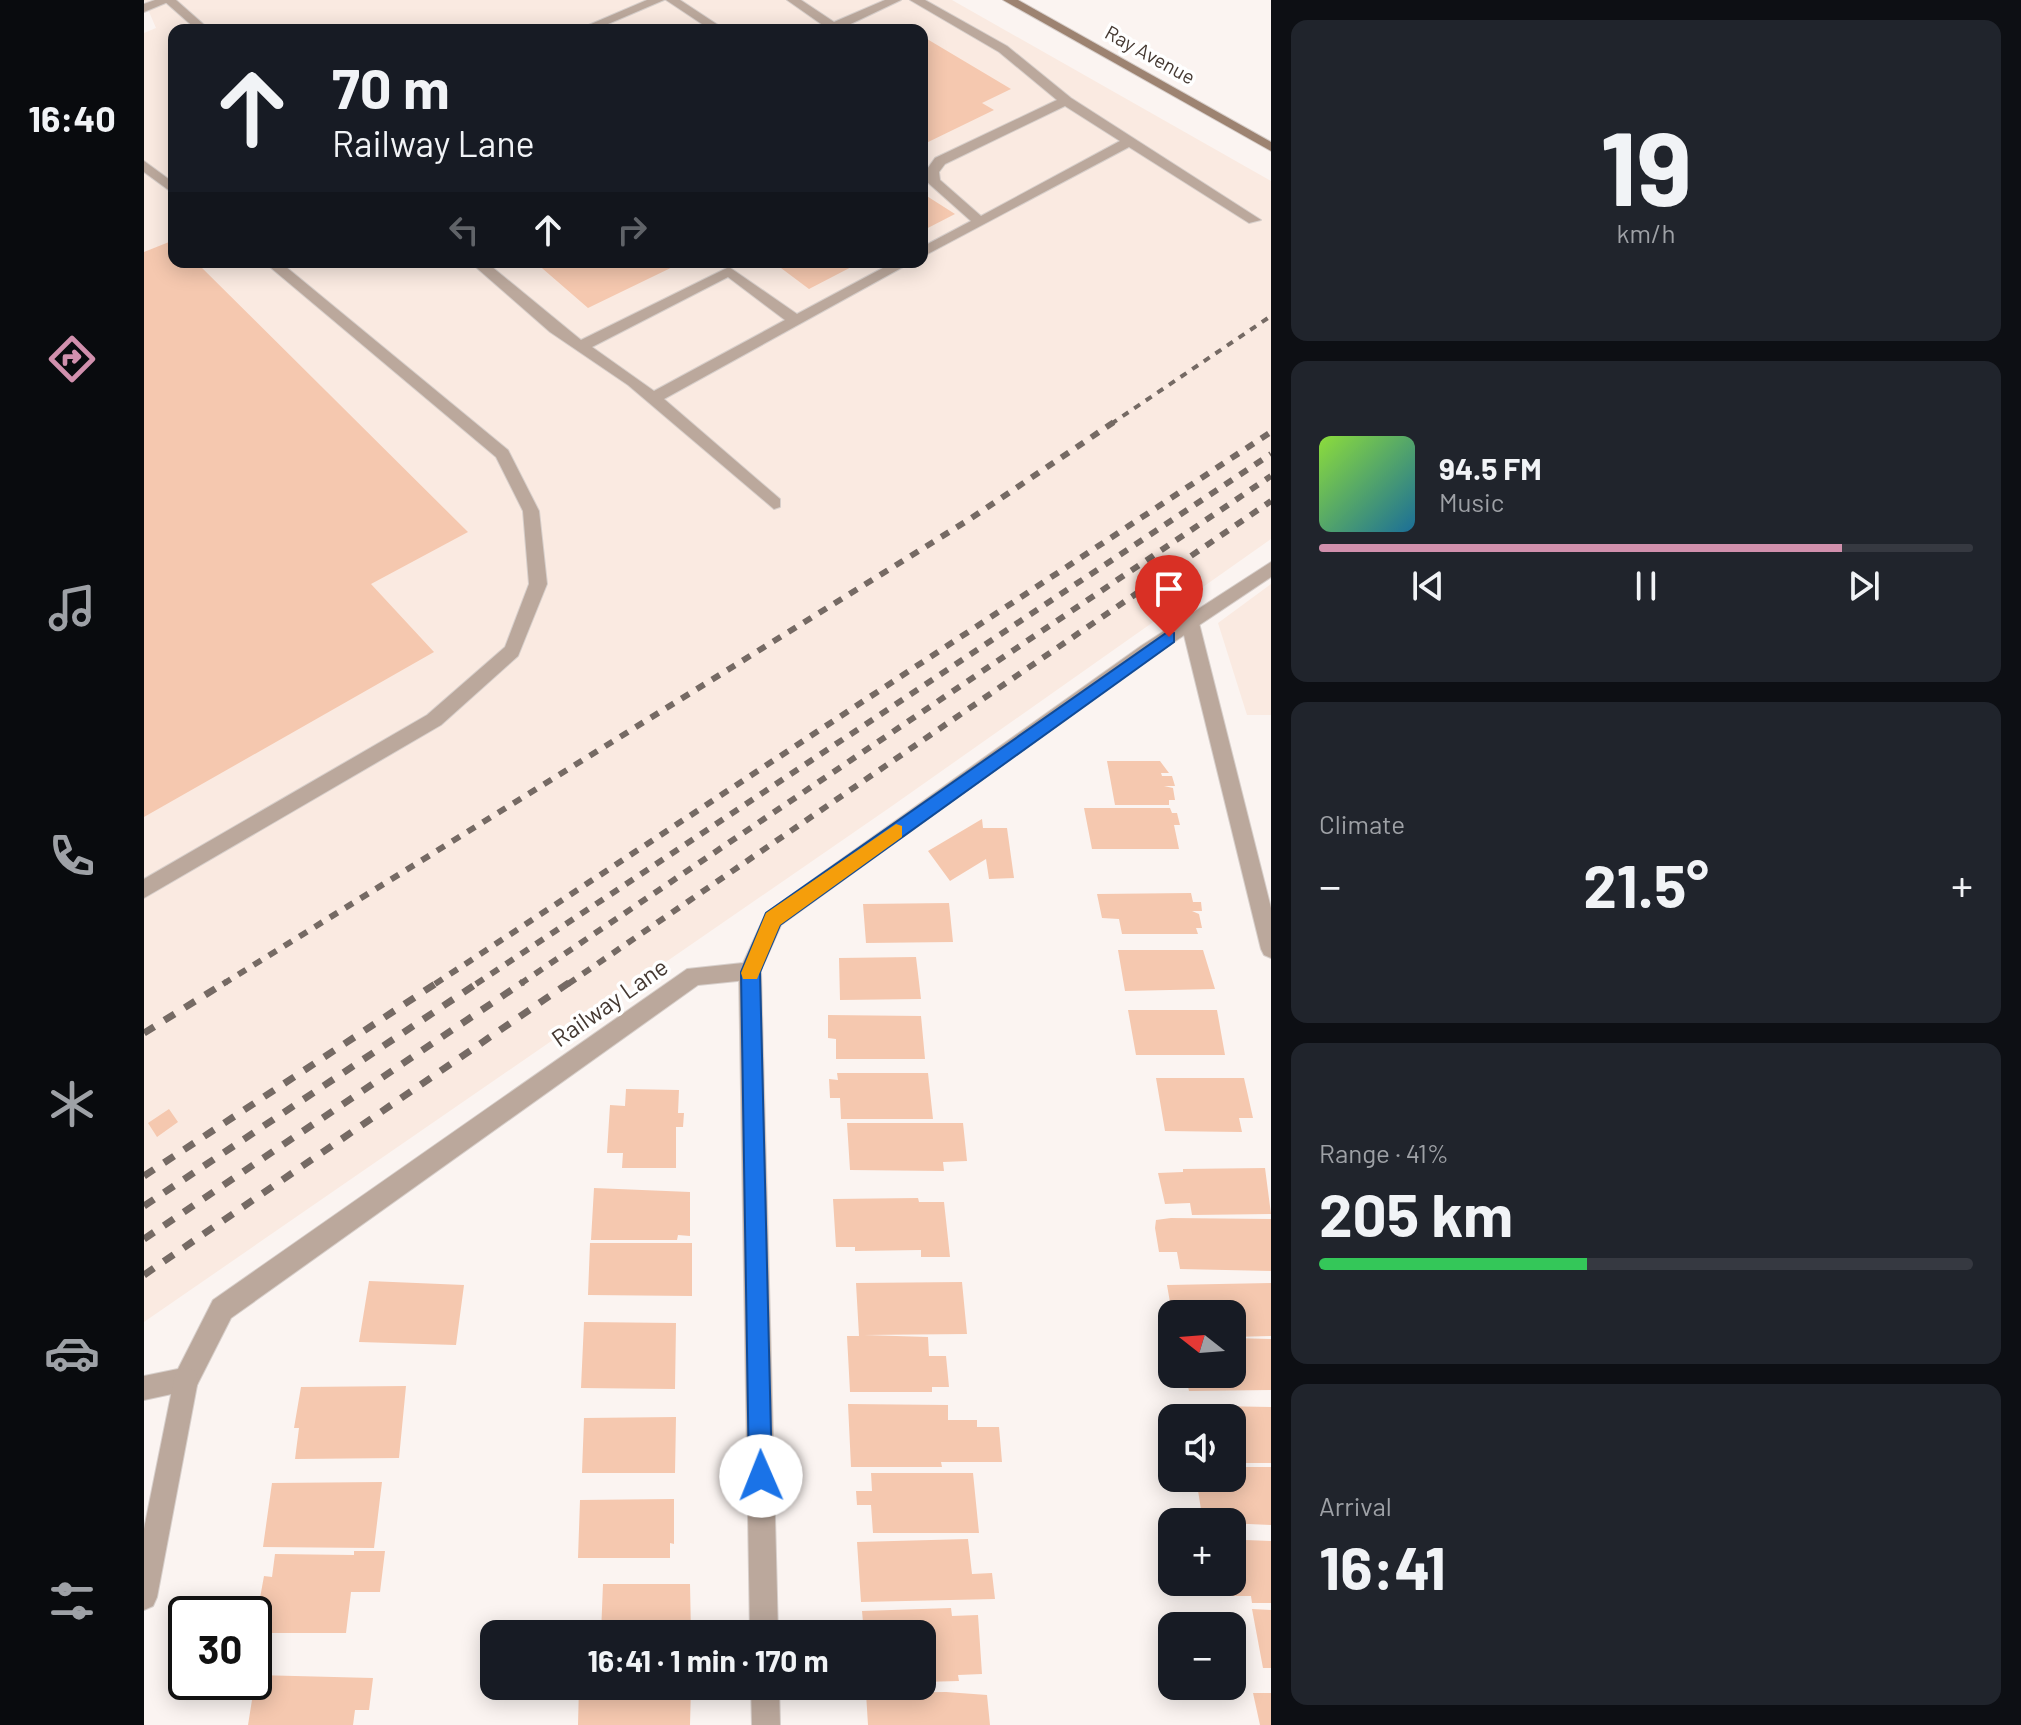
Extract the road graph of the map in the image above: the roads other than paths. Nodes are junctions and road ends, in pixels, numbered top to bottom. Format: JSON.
{"nodes":[{"id":1,"x":168,"y":0,"type":"edge"},
{"id":2,"x":658,"y":0,"type":"edge"},
{"id":3,"x":672,"y":0,"type":"edge"},
{"id":4,"x":793,"y":0,"type":"edge"},
{"id":5,"x":895,"y":0,"type":"edge"},
{"id":6,"x":916,"y":0,"type":"edge"},
{"id":7,"x":1009,"y":0,"type":"edge"},
{"id":8,"x":144,"y":8,"type":"edge"},
{"id":9,"x":197,"y":24,"type":"edge"},
{"id":10,"x":598,"y":24,"type":"edge"},
{"id":11,"x":710,"y":24,"type":"edge"},
{"id":12,"x":825,"y":24,"type":"edge"},
{"id":13,"x":839,"y":24,"type":"edge"},
{"id":14,"x":1066,"y":101,"type":"junction"},
{"id":15,"x":1130,"y":141,"type":"junction"},
{"id":16,"x":1271,"y":147,"type":"edge"},
{"id":17,"x":144,"y":165,"type":"edge"},
{"id":18,"x":168,"y":185,"type":"edge"},
{"id":19,"x":1254,"y":220,"type":"dead end"},
{"id":20,"x":980,"y":222,"type":"junction"},
{"id":21,"x":928,"y":250,"type":"edge"},
{"id":22,"x":278,"y":268,"type":"edge"},
{"id":23,"x":484,"y":268,"type":"edge"},
{"id":24,"x":894,"y":268,"type":"edge"},
{"id":25,"x":796,"y":321,"type":"junction"},
{"id":26,"x":581,"y":346,"type":"junction"},
{"id":27,"x":653,"y":398,"type":"junction"},
{"id":28,"x":774,"y":503,"type":"dead end"},
{"id":29,"x":1271,"y":568,"type":"edge"},
{"id":30,"x":1190,"y":623,"type":"junction"},
{"id":31,"x":144,"y":889,"type":"edge"},
{"id":32,"x":1271,"y":949,"type":"edge"},
{"id":33,"x":750,"y":972,"type":"junction"},
{"id":34,"x":186,"y":1380,"type":"junction"},
{"id":35,"x":144,"y":1388,"type":"edge"},
{"id":36,"x":144,"y":1597,"type":"edge"},
{"id":37,"x":764,"y":1620,"type":"edge"},
{"id":38,"x":765,"y":1700,"type":"edge"},
{"id":39,"x":766,"y":1725,"type":"edge"}],
"edges":[{"from":1,"to":8,"type":"street"},
{"from":1,"to":9,"type":"street"},
{"from":2,"to":10,"type":"street"},
{"from":3,"to":11,"type":"street"},
{"from":4,"to":12,"type":"street"},
{"from":5,"to":13,"type":"street"},
{"from":6,"to":14,"type":"street"},
{"from":7,"to":16,"type":"street","name":"Ray Avenue"},
{"from":14,"to":15,"type":"street"},
{"from":14,"to":20,"type":"street"},
{"from":15,"to":19,"type":"street"},
{"from":15,"to":20,"type":"street"},
{"from":17,"to":18,"type":"street"},
{"from":20,"to":21,"type":"street"},
{"from":22,"to":31,"type":"street"},
{"from":23,"to":26,"type":"street"},
{"from":24,"to":25,"type":"street"},
{"from":25,"to":26,"type":"street"},
{"from":25,"to":27,"type":"street"},
{"from":26,"to":27,"type":"street"},
{"from":27,"to":28,"type":"street"},
{"from":29,"to":30,"type":"street"},
{"from":30,"to":32,"type":"street"},
{"from":30,"to":33,"type":"street"},
{"from":33,"to":34,"type":"street","name":"Railway Lane"},
{"from":33,"to":37,"type":"street"},
{"from":34,"to":35,"type":"street"},
{"from":34,"to":36,"type":"street","name":"Railway Lane"},
{"from":38,"to":39,"type":"street"}]}
